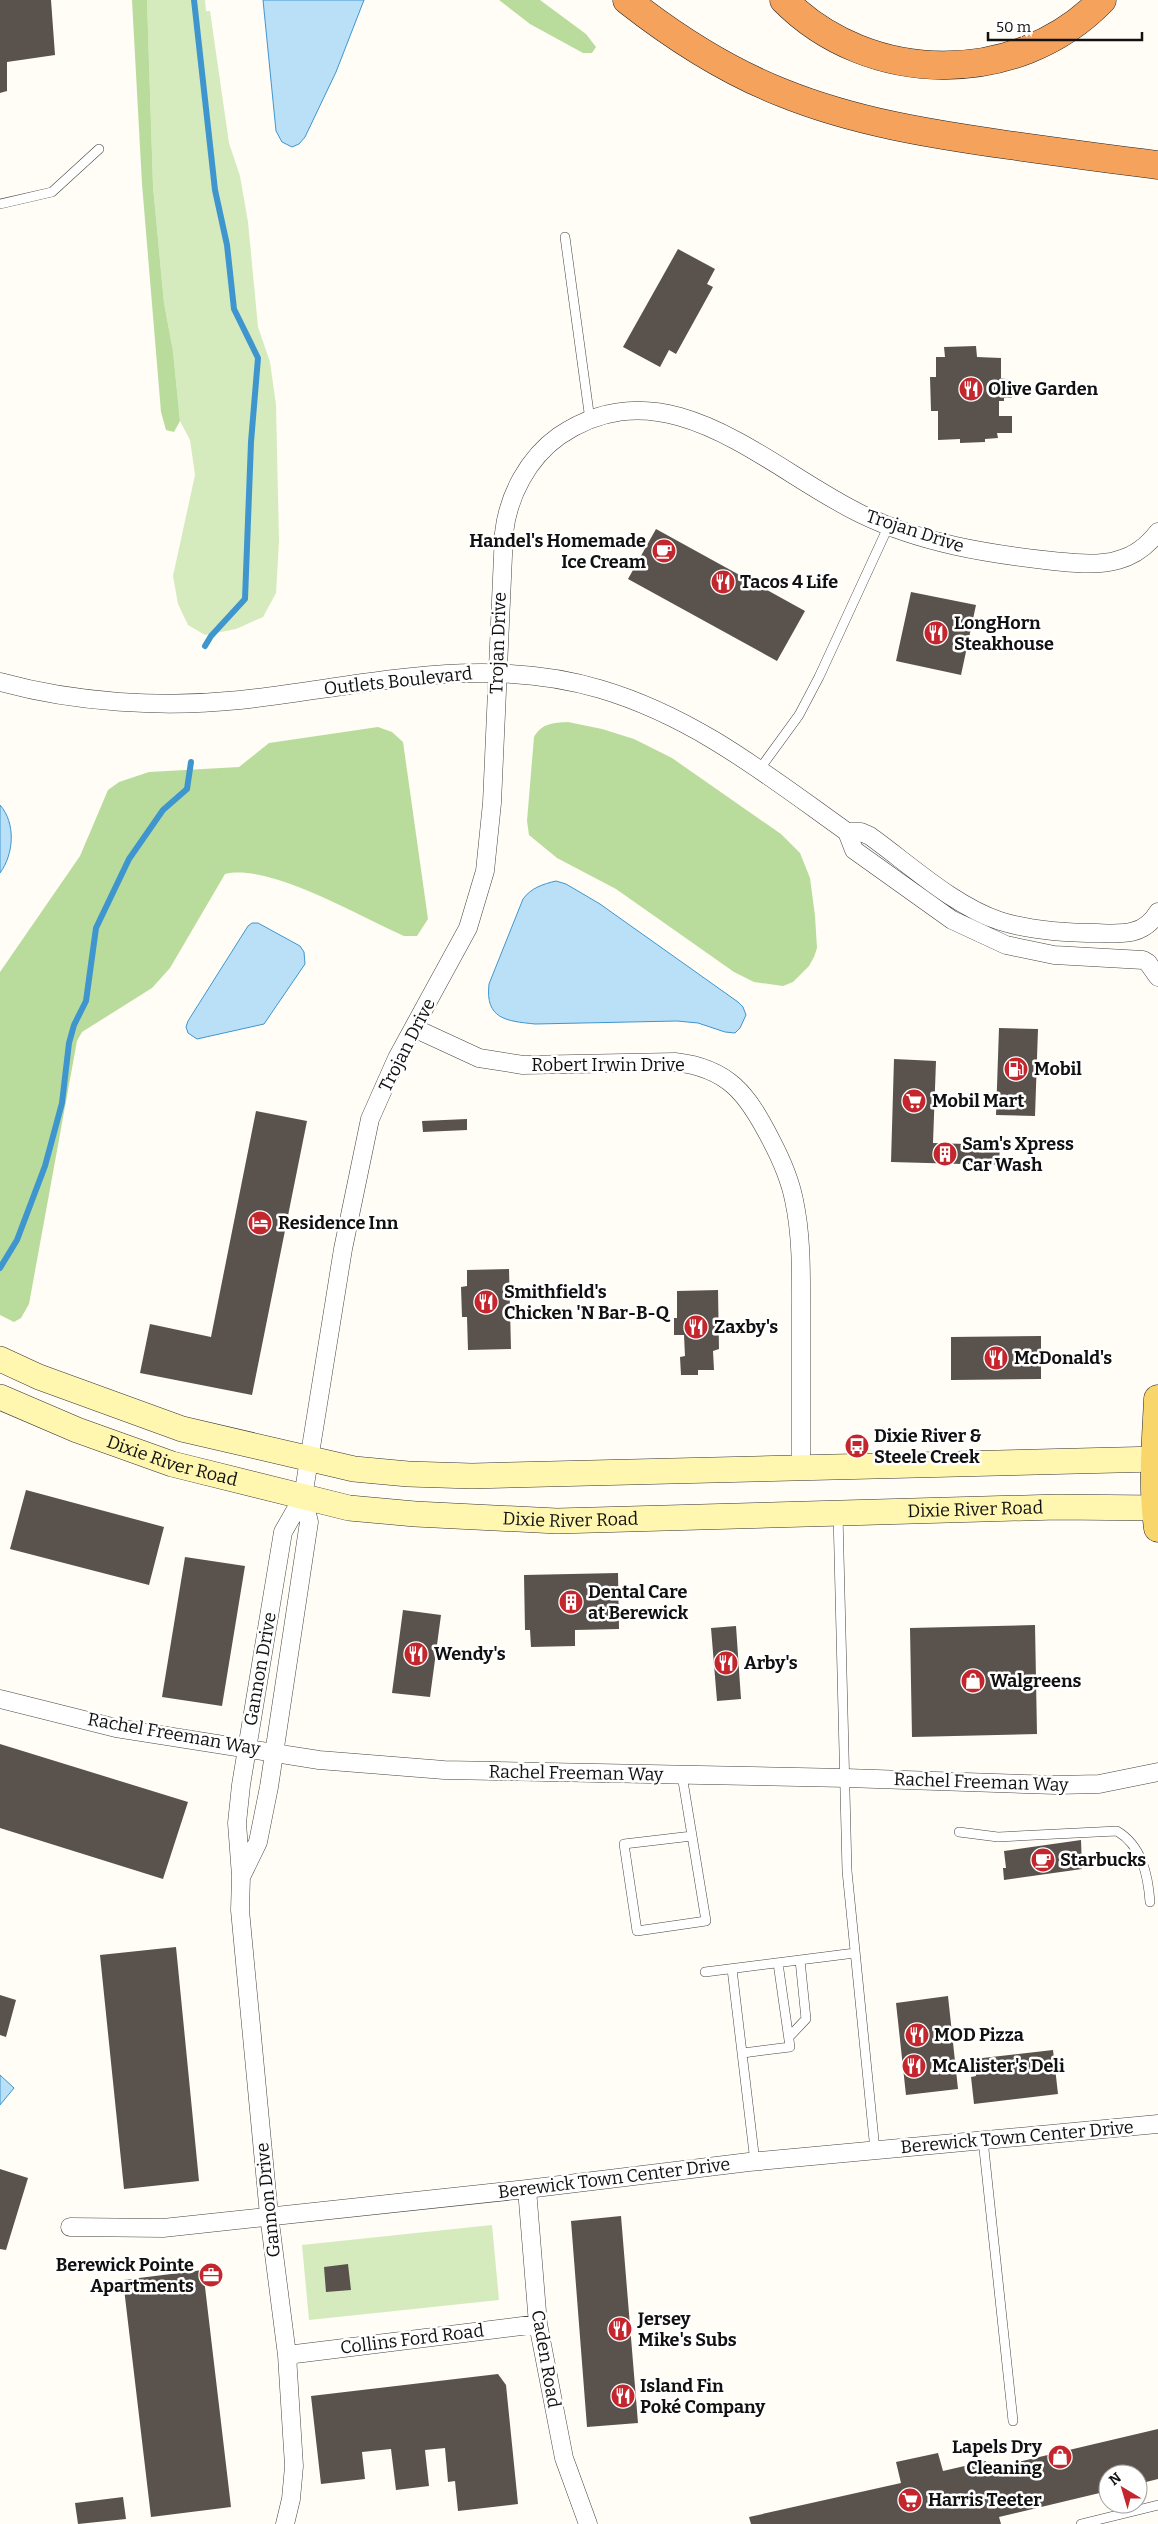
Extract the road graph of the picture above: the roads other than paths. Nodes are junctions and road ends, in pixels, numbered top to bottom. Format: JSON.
{"nodes":[{"id":1,"x":628,"y":0,"type":"edge"},
{"id":2,"x":784,"y":0,"type":"edge"},
{"id":3,"x":1102,"y":0,"type":"edge"},
{"id":4,"x":99,"y":149,"type":"dead end"},
{"id":5,"x":1158,"y":165,"type":"edge"},
{"id":6,"x":0,"y":204,"type":"edge"},
{"id":7,"x":565,"y":237,"type":"dead end"},
{"id":8,"x":590,"y":420,"type":"junction"},
{"id":9,"x":889,"y":525,"type":"junction"},
{"id":10,"x":1158,"y":532,"type":"edge"},
{"id":11,"x":497,"y":672,"type":"junction"},
{"id":12,"x":0,"y":682,"type":"edge"},
{"id":13,"x":760,"y":770,"type":"junction"},
{"id":14,"x":847,"y":832,"type":"junction"},
{"id":15,"x":1158,"y":912,"type":"edge"},
{"id":16,"x":1158,"y":977,"type":"edge"},
{"id":17,"x":414,"y":1028,"type":"junction"},
{"id":18,"x":0,"y":1359,"type":"edge"},
{"id":19,"x":0,"y":1397,"type":"edge"},
{"id":20,"x":1158,"y":1399,"type":"edge"},
{"id":21,"x":1156,"y":1459,"type":"edge"},
{"id":22,"x":801,"y":1468,"type":"junction"},
{"id":23,"x":306,"y":1480,"type":"junction"},
{"id":24,"x":838,"y":1513,"type":"junction"},
{"id":25,"x":1157,"y":1515,"type":"edge"},
{"id":26,"x":0,"y":1699,"type":"edge"},
{"id":27,"x":247,"y":1748,"type":"junction"},
{"id":28,"x":274,"y":1752,"type":"junction"},
{"id":29,"x":1158,"y":1772,"type":"edge"},
{"id":30,"x":682,"y":1775,"type":"junction"},
{"id":31,"x":846,"y":1778,"type":"junction"},
{"id":32,"x":959,"y":1832,"type":"dead end"},
{"id":33,"x":692,"y":1836,"type":"junction"},
{"id":34,"x":241,"y":1876,"type":"junction"},
{"id":35,"x":1150,"y":1902,"type":"dead end"},
{"id":36,"x":855,"y":1953,"type":"junction"},
{"id":37,"x":800,"y":1960,"type":"junction"},
{"id":38,"x":778,"y":1963,"type":"junction"},
{"id":39,"x":732,"y":1969,"type":"junction"},
{"id":40,"x":705,"y":1972,"type":"dead end"},
{"id":41,"x":789,"y":2037,"type":"junction"},
{"id":42,"x":743,"y":2052,"type":"junction"},
{"id":43,"x":1158,"y":2124,"type":"edge"},
{"id":44,"x":983,"y":2140,"type":"junction"},
{"id":45,"x":875,"y":2150,"type":"junction"},
{"id":46,"x":755,"y":2162,"type":"junction"},
{"id":47,"x":527,"y":2190,"type":"junction"},
{"id":48,"x":269,"y":2215,"type":"junction"},
{"id":49,"x":70,"y":2227,"type":"dead end"},
{"id":50,"x":538,"y":2324,"type":"junction"},
{"id":51,"x":287,"y":2354,"type":"junction"},
{"id":52,"x":1012,"y":2421,"type":"dead end"},
{"id":53,"x":1158,"y":2505,"type":"edge"},
{"id":54,"x":285,"y":2524,"type":"edge"},
{"id":55,"x":588,"y":2524,"type":"edge"},
{"id":56,"x":1081,"y":2524,"type":"edge"}],
"edges":[{"from":1,"to":5,"type":"highway"},
{"from":2,"to":3,"type":"highway"},
{"from":4,"to":6,"type":"lane"},
{"from":7,"to":8,"type":"lane"},
{"from":8,"to":9,"type":"street","name":"Trojan Drive"},
{"from":8,"to":11,"type":"street","name":"Trojan Drive"},
{"from":9,"to":10,"type":"street","name":"Trojan Drive"},
{"from":9,"to":13,"type":"lane"},
{"from":11,"to":12,"type":"street","name":"Outlets Boulevard"},
{"from":11,"to":13,"type":"street","name":"Outlets Boulevard"},
{"from":11,"to":17,"type":"street","name":"Trojan Drive"},
{"from":13,"to":14,"type":"street","name":"Outlets Boulevard"},
{"from":14,"to":15,"type":"street","name":"Outlets Boulevard"},
{"from":14,"to":16,"type":"street","name":"Outlets Boulevard"},
{"from":17,"to":22,"type":"street","name":"Robert Irwin Drive"},
{"from":17,"to":23,"type":"street","name":"Trojan Drive"},
{"from":18,"to":23,"type":"street","name":"Dixie River Road"},
{"from":19,"to":23,"type":"street","name":"Dixie River Road"},
{"from":20,"to":21,"type":"main road"},
{"from":21,"to":22,"type":"street","name":"Dixie River Road"},
{"from":21,"to":25,"type":"main road"},
{"from":22,"to":23,"type":"street","name":"Dixie River Road"},
{"from":23,"to":24,"type":"street","name":"Dixie River Road"},
{"from":23,"to":27,"type":"street","name":"Gannon Drive"},
{"from":23,"to":28,"type":"street","name":"Gannon Drive"},
{"from":24,"to":25,"type":"street","name":"Dixie River Road"},
{"from":24,"to":31,"type":"lane"},
{"from":26,"to":27,"type":"street","name":"Rachel Freeman Way"},
{"from":27,"to":28,"type":"street","name":"Rachel Freeman Way"},
{"from":27,"to":34,"type":"street","name":"Gannon Drive"},
{"from":28,"to":30,"type":"street","name":"Rachel Freeman Way"},
{"from":28,"to":34,"type":"street","name":"Gannon Drive"},
{"from":29,"to":31,"type":"street","name":"Rachel Freeman Way"},
{"from":30,"to":31,"type":"street","name":"Rachel Freeman Way"},
{"from":30,"to":33,"type":"lane"},
{"from":31,"to":36,"type":"lane"},
{"from":32,"to":35,"type":"lane"},
{"from":33,"to":33,"type":"lane"},
{"from":34,"to":48,"type":"street","name":"Gannon Drive"},
{"from":36,"to":37,"type":"lane"},
{"from":36,"to":45,"type":"lane"},
{"from":37,"to":38,"type":"lane"},
{"from":37,"to":41,"type":"lane"},
{"from":38,"to":39,"type":"lane"},
{"from":38,"to":41,"type":"lane"},
{"from":39,"to":40,"type":"lane"},
{"from":39,"to":42,"type":"lane"},
{"from":41,"to":42,"type":"lane"},
{"from":42,"to":46,"type":"lane"},
{"from":43,"to":44,"type":"street","name":"Berewick Town Center Drive"},
{"from":44,"to":45,"type":"street","name":"Berewick Town Center Drive"},
{"from":44,"to":52,"type":"lane"},
{"from":45,"to":46,"type":"street","name":"Berewick Town Center Drive"},
{"from":46,"to":47,"type":"street","name":"Berewick Town Center Drive"},
{"from":47,"to":48,"type":"street","name":"Berewick Town Center Drive"},
{"from":47,"to":50,"type":"street","name":"Caden Road"},
{"from":48,"to":49,"type":"street","name":"Berewick Town Center Drive"},
{"from":48,"to":51,"type":"street","name":"Gannon Drive"},
{"from":50,"to":51,"type":"street","name":"Collins Ford Road"},
{"from":50,"to":55,"type":"street","name":"Caden Road"},
{"from":51,"to":54,"type":"street","name":"Gannon Drive"},
{"from":53,"to":56,"type":"lane"}]}
